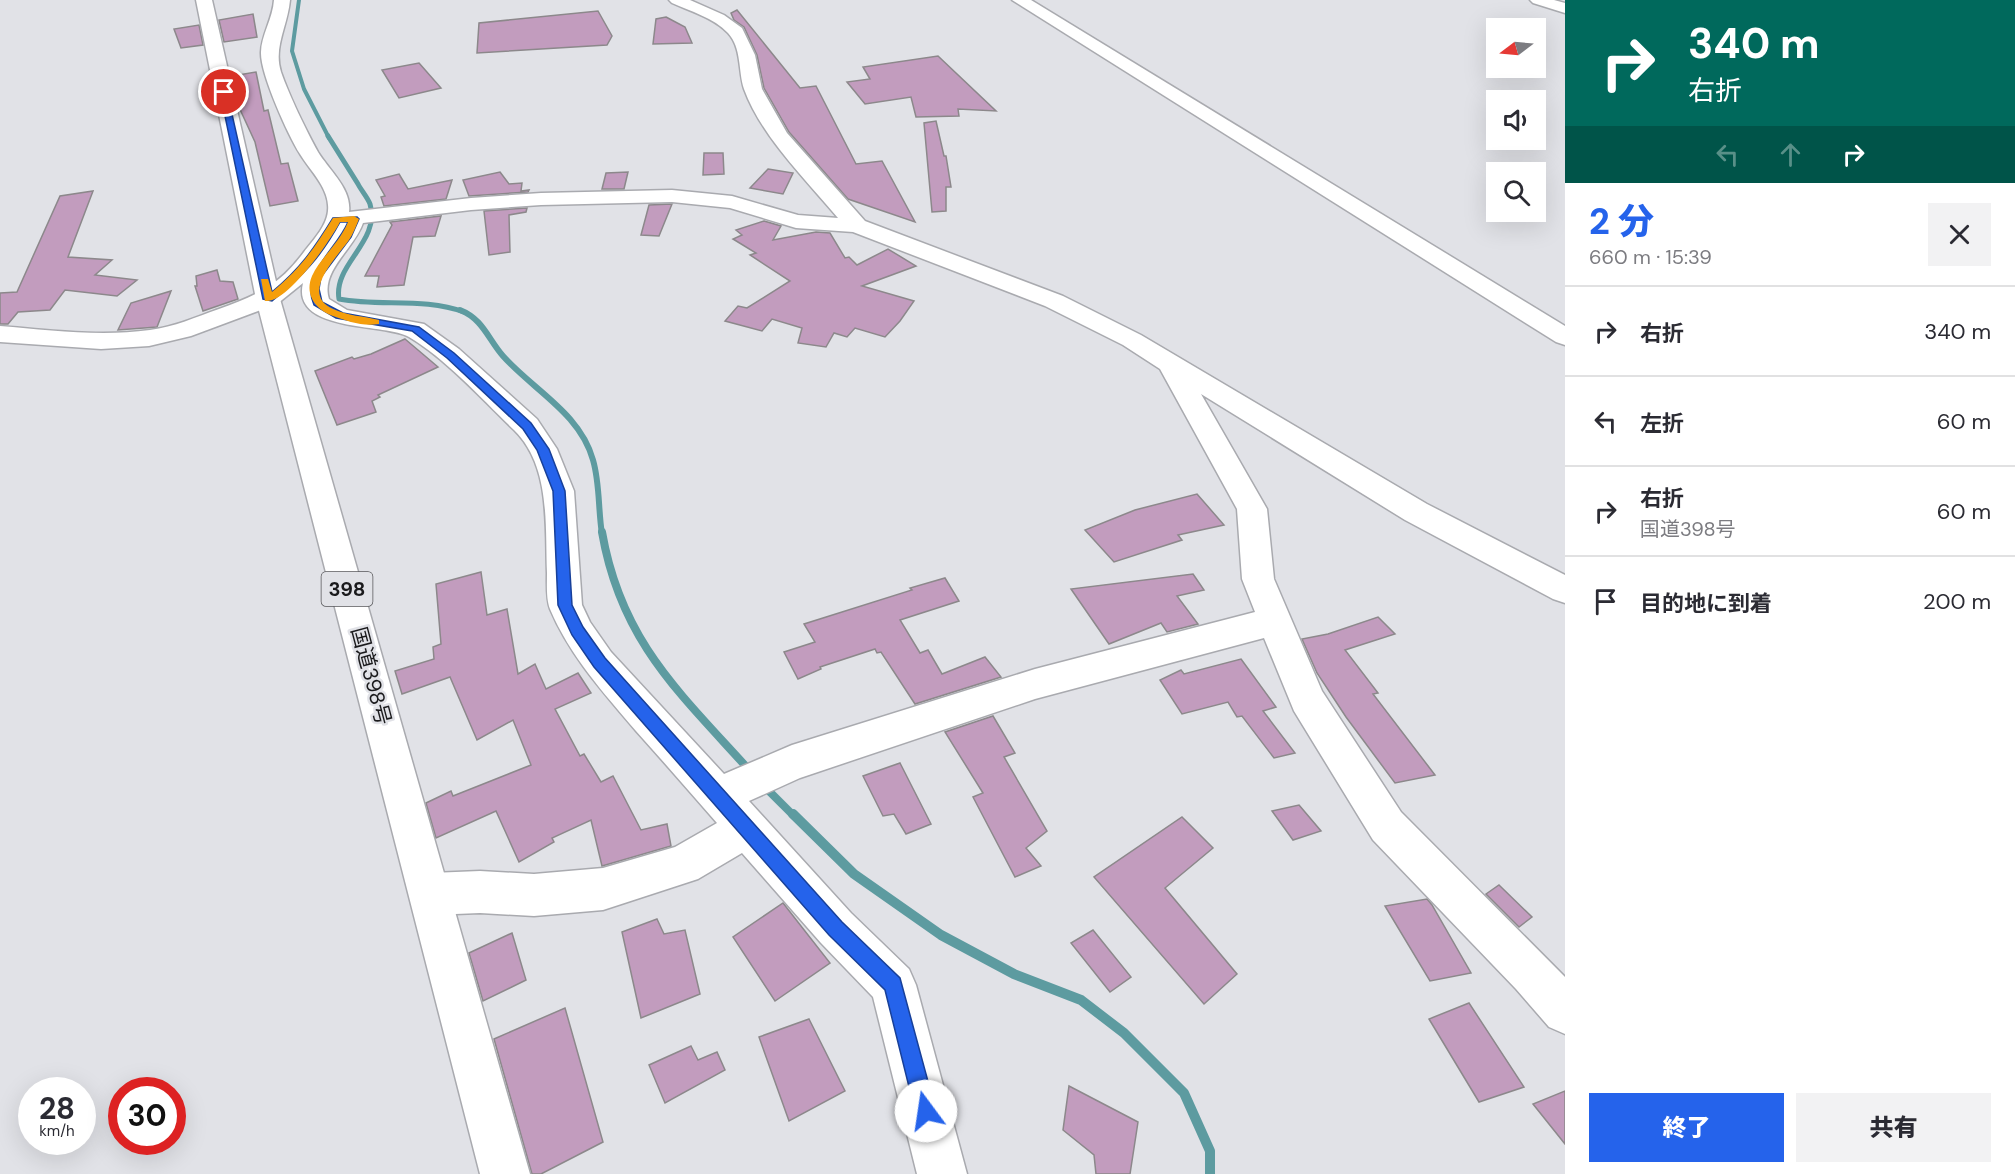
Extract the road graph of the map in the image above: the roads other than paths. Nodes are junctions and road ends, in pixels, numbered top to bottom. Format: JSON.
{"nodes":[{"id":1,"x":204,"y":0,"type":"edge"},
{"id":2,"x":282,"y":0,"type":"edge"},
{"id":3,"x":677,"y":0,"type":"edge"},
{"id":4,"x":1020,"y":0,"type":"edge"},
{"id":5,"x":1538,"y":0,"type":"edge"},
{"id":6,"x":1565,"y":8,"type":"edge"},
{"id":7,"x":359,"y":218,"type":"junction"},
{"id":8,"x":857,"y":226,"type":"junction"},
{"id":9,"x":268,"y":299,"type":"junction"},
{"id":10,"x":0,"y":334,"type":"edge"},
{"id":11,"x":1565,"y":337,"type":"edge"},
{"id":12,"x":1170,"y":363,"type":"junction"},
{"id":13,"x":1565,"y":590,"type":"edge"},
{"id":14,"x":1275,"y":621,"type":"junction"},
{"id":15,"x":735,"y":803,"type":"junction"},
{"id":16,"x":431,"y":894,"type":"junction"},
{"id":17,"x":1565,"y":1011,"type":"edge"},
{"id":18,"x":505,"y":1174,"type":"edge"},
{"id":19,"x":942,"y":1174,"type":"edge"}],
"edges":[{"from":1,"to":9,"type":"main road","name":"国道398号","number":"398"},
{"from":2,"to":7,"type":"main road"},
{"from":3,"to":8,"type":"main road"},
{"from":4,"to":11,"type":"main road"},
{"from":5,"to":6,"type":"main road"},
{"from":7,"to":8,"type":"main road"},
{"from":7,"to":9,"type":"main road"},
{"from":7,"to":15,"type":"main road"},
{"from":8,"to":12,"type":"main road"},
{"from":9,"to":10,"type":"main road"},
{"from":9,"to":16,"type":"main road","name":"国道398号","number":"398"},
{"from":12,"to":13,"type":"main road"},
{"from":12,"to":14,"type":"main road"},
{"from":14,"to":15,"type":"main road"},
{"from":14,"to":17,"type":"main road"},
{"from":15,"to":16,"type":"main road"},
{"from":15,"to":19,"type":"main road"},
{"from":16,"to":18,"type":"main road","name":"国道398号","number":"398"}]}
